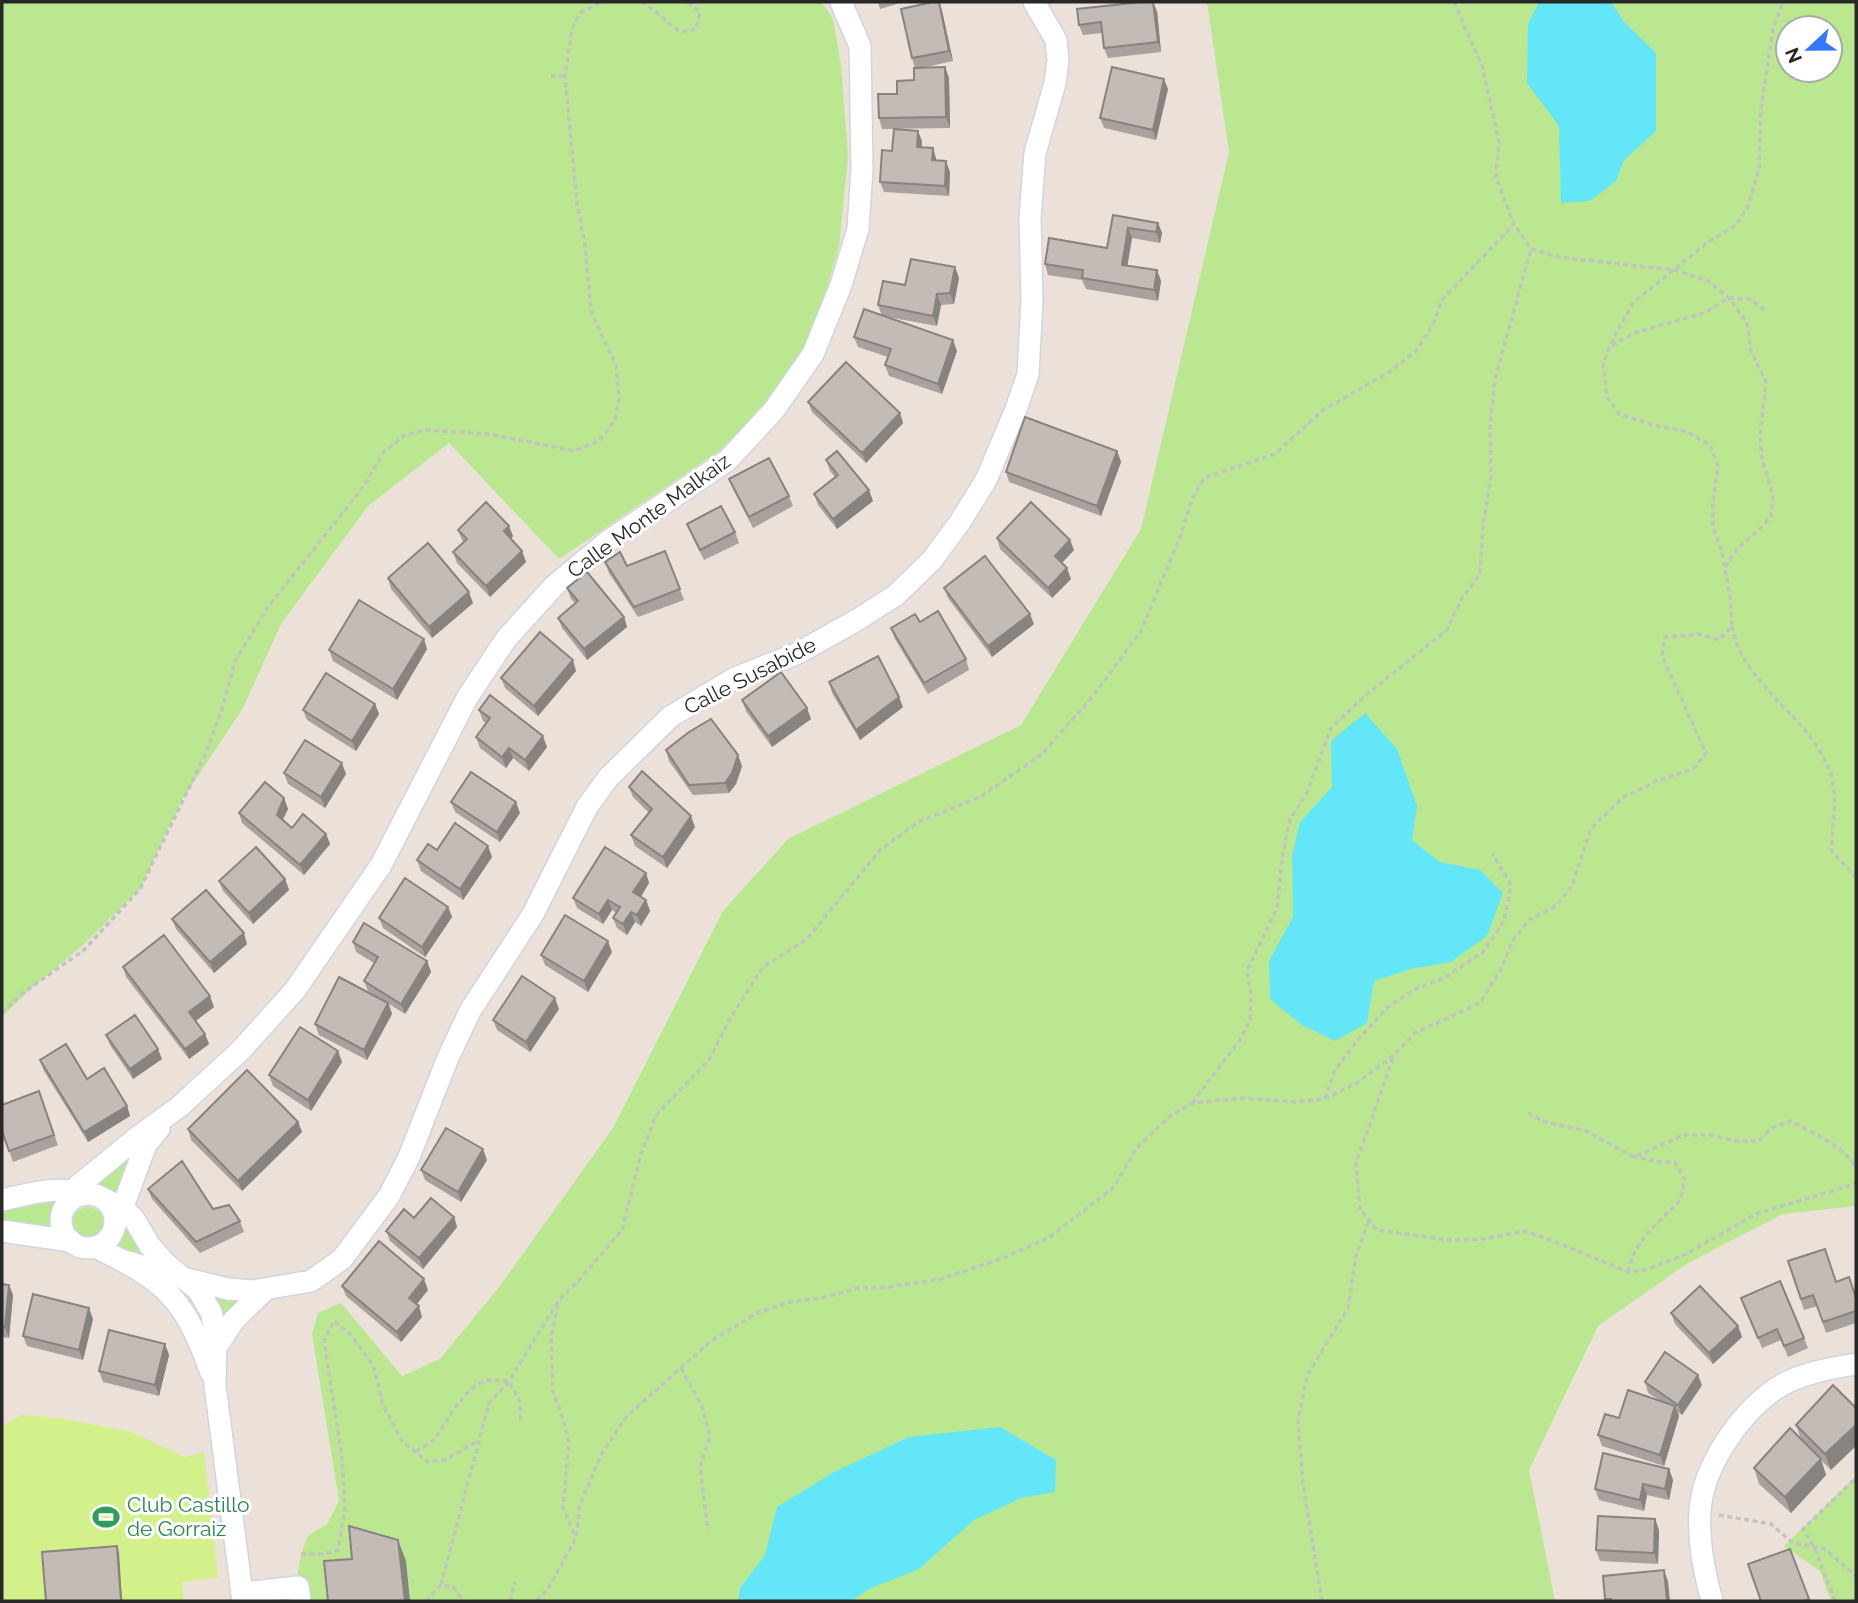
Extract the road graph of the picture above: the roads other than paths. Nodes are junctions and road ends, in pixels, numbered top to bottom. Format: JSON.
{"nodes":[{"id":1,"x":841,"y":2,"type":"edge"},
{"id":2,"x":1034,"y":2,"type":"edge"},
{"id":3,"x":179,"y":1107,"type":"junction"},
{"id":4,"x":81,"y":1196,"type":"junction"},
{"id":5,"x":2,"y":1200,"type":"edge"},
{"id":6,"x":124,"y":1209,"type":"junction"},
{"id":7,"x":2,"y":1231,"type":"edge"},
{"id":8,"x":113,"y":1233,"type":"junction"},
{"id":9,"x":71,"y":1241,"type":"junction"},
{"id":10,"x":95,"y":1247,"type":"junction"},
{"id":11,"x":125,"y":1262,"type":"junction"},
{"id":12,"x":187,"y":1279,"type":"junction"},
{"id":13,"x":265,"y":1290,"type":"junction"},
{"id":14,"x":217,"y":1346,"type":"junction"},
{"id":15,"x":1856,"y":1364,"type":"edge"},
{"id":16,"x":215,"y":1385,"type":"junction"},
{"id":17,"x":243,"y":1597,"type":"edge"},
{"id":18,"x":300,"y":1601,"type":"edge"},
{"id":19,"x":1712,"y":1601,"type":"edge"}],
"edges":[{"from":1,"to":3,"type":"street","name":"Calle Monte Malkaiz"},
{"from":2,"to":13,"type":"street","name":"Calle Susabide"},
{"from":3,"to":4,"type":"street","name":"Calle Monte Malkaiz"},
{"from":3,"to":6,"type":"street","name":"Calle Monte Malkaiz"},
{"from":4,"to":5,"type":"street"},
{"from":4,"to":6,"type":"street"},
{"from":4,"to":8,"type":"street"},
{"from":4,"to":9,"type":"street"},
{"from":6,"to":8,"type":"street","name":"Calle Monte Malkaiz"},
{"from":6,"to":12,"type":"street"},
{"from":7,"to":9,"type":"street"},
{"from":8,"to":10,"type":"street"},
{"from":9,"to":10,"type":"street"},
{"from":10,"to":11,"type":"street"},
{"from":11,"to":12,"type":"street","name":"Calle Susabide"},
{"from":11,"to":16,"type":"street"},
{"from":12,"to":13,"type":"street","name":"Calle Susabide"},
{"from":12,"to":14,"type":"street"},
{"from":13,"to":14,"type":"street"},
{"from":14,"to":16,"type":"street"},
{"from":15,"to":19,"type":"street"},
{"from":16,"to":17,"type":"street"},
{"from":17,"to":18,"type":"street"}]}
